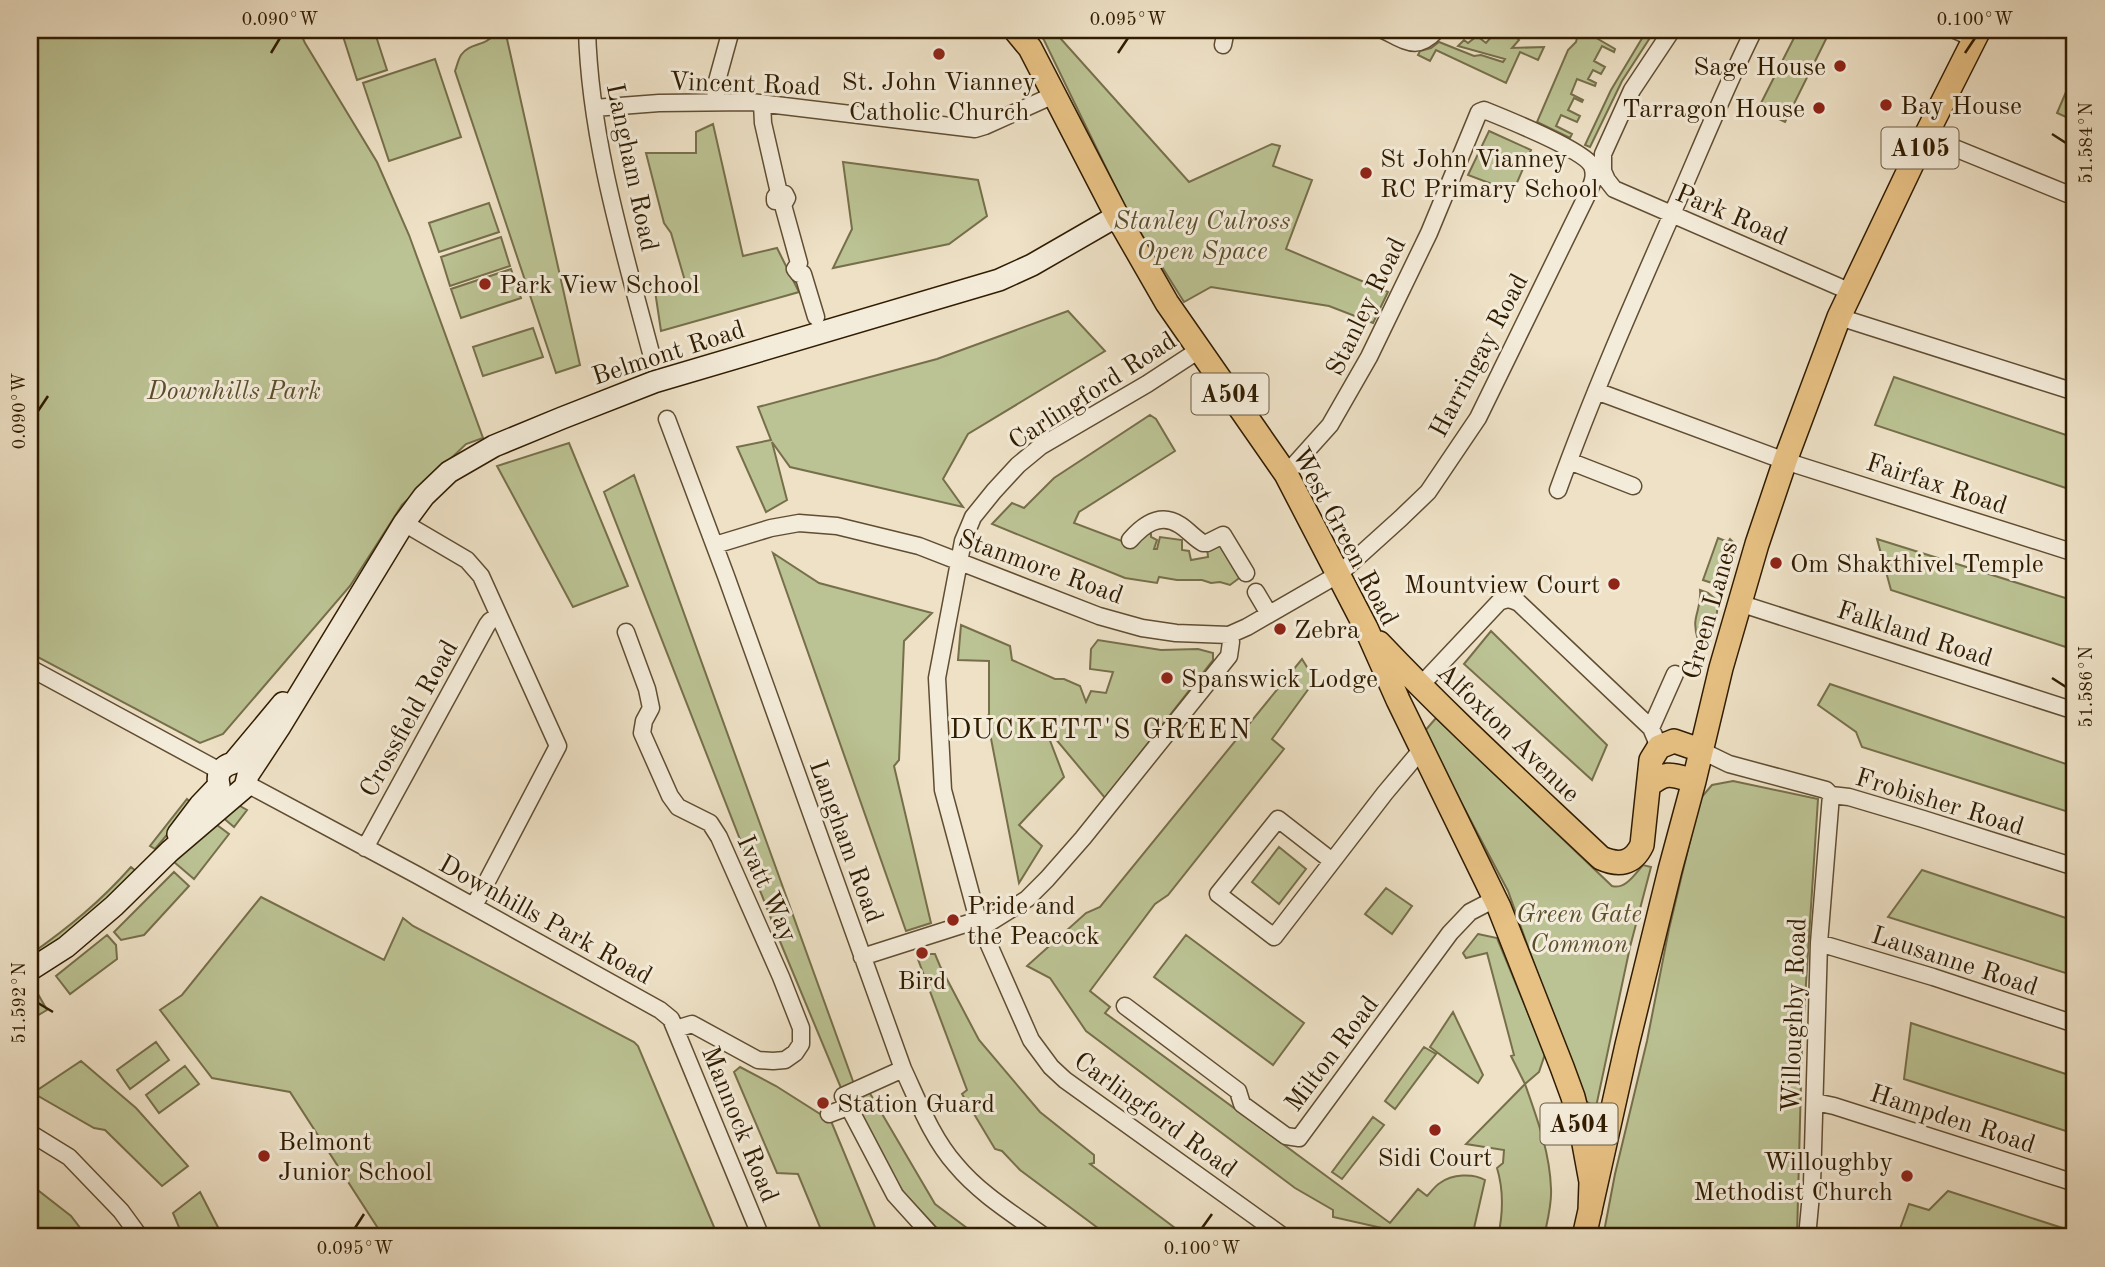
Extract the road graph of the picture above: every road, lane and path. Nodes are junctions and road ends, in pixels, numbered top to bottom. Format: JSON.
{"nodes":[{"id":1,"x":587,"y":30,"type":"edge"},
{"id":2,"x":731,"y":30,"type":"edge"},
{"id":3,"x":1015,"y":30,"type":"edge"},
{"id":4,"x":1383,"y":30,"type":"edge"},
{"id":5,"x":1437,"y":30,"type":"edge"},
{"id":6,"x":1672,"y":30,"type":"edge"},
{"id":7,"x":1754,"y":30,"type":"edge"},
{"id":8,"x":1969,"y":33,"type":"edge"},
{"id":9,"x":1054,"y":95,"type":"junction"},
{"id":10,"x":715,"y":102,"type":"junction"},
{"id":11,"x":762,"y":103,"type":"junction"},
{"id":12,"x":594,"y":108,"type":"junction"},
{"id":13,"x":1484,"y":110,"type":"joint"},
{"id":14,"x":1925,"y":136,"type":"junction"},
{"id":15,"x":1596,"y":171,"type":"junction"},
{"id":16,"x":2075,"y":197,"type":"edge"},
{"id":17,"x":1672,"y":215,"type":"junction"},
{"id":18,"x":1117,"y":216,"type":"junction"},
{"id":19,"x":1851,"y":292,"type":"junction"},
{"id":20,"x":816,"y":317,"type":"dead end"},
{"id":21,"x":1839,"y":317,"type":"junction"},
{"id":22,"x":1199,"y":350,"type":"junction"},
{"id":23,"x":651,"y":352,"type":"dead end"},
{"id":24,"x":1596,"y":391,"type":"junction"},
{"id":25,"x":2075,"y":392,"type":"edge"},
{"id":26,"x":667,"y":419,"type":"dead end"},
{"id":27,"x":1569,"y":461,"type":"junction"},
{"id":28,"x":1785,"y":461,"type":"junction"},
{"id":29,"x":1286,"y":474,"type":"junction"},
{"id":30,"x":1633,"y":486,"type":"dead end"},
{"id":31,"x":1558,"y":490,"type":"dead end"},
{"id":32,"x":404,"y":523,"type":"junction"},
{"id":33,"x":1130,"y":540,"type":"dead end"},
{"id":34,"x":715,"y":545,"type":"junction"},
{"id":35,"x":2075,"y":553,"type":"edge"},
{"id":36,"x":959,"y":563,"type":"junction"},
{"id":37,"x":1246,"y":573,"type":"dead end"},
{"id":38,"x":1339,"y":575,"type":"junction"},
{"id":39,"x":1256,"y":592,"type":"dead end"},
{"id":40,"x":1739,"y":603,"type":"junction"},
{"id":41,"x":1269,"y":614,"type":"junction"},
{"id":42,"x":498,"y":616,"type":"junction"},
{"id":43,"x":1366,"y":628,"type":"junction"},
{"id":44,"x":626,"y":632,"type":"dead end"},
{"id":45,"x":1229,"y":635,"type":"junction"},
{"id":46,"x":30,"y":668,"type":"edge"},
{"id":47,"x":1675,"y":674,"type":"dead end"},
{"id":48,"x":1420,"y":686,"type":"junction"},
{"id":49,"x":1398,"y":700,"type":"junction"},
{"id":50,"x":2075,"y":710,"type":"edge"},
{"id":51,"x":1655,"y":737,"type":"junction"},
{"id":52,"x":1422,"y":749,"type":"junction"},
{"id":53,"x":1700,"y":750,"type":"junction"},
{"id":54,"x":1729,"y":764,"type":"junction"},
{"id":55,"x":234,"y":778,"type":"junction"},
{"id":56,"x":1694,"y":781,"type":"junction"},
{"id":57,"x":1649,"y":785,"type":"junction"},
{"id":58,"x":1831,"y":795,"type":"junction"},
{"id":59,"x":365,"y":848,"type":"junction"},
{"id":60,"x":1332,"y":861,"type":"junction"},
{"id":61,"x":2075,"y":867,"type":"edge"},
{"id":62,"x":1495,"y":898,"type":"junction"},
{"id":63,"x":474,"y":906,"type":"junction"},
{"id":64,"x":980,"y":924,"type":"junction"},
{"id":65,"x":1819,"y":943,"type":"junction"},
{"id":66,"x":862,"y":957,"type":"junction"},
{"id":67,"x":30,"y":970,"type":"edge"},
{"id":68,"x":1125,"y":1006,"type":"dead end"},
{"id":69,"x":2075,"y":1024,"type":"edge"},
{"id":70,"x":676,"y":1028,"type":"junction"},
{"id":71,"x":903,"y":1069,"type":"junction"},
{"id":72,"x":1573,"y":1097,"type":"junction"},
{"id":73,"x":1815,"y":1102,"type":"junction"},
{"id":74,"x":848,"y":1107,"type":"junction"},
{"id":75,"x":829,"y":1114,"type":"dead end"},
{"id":76,"x":1609,"y":1121,"type":"junction"},
{"id":77,"x":30,"y":1133,"type":"edge"},
{"id":78,"x":2075,"y":1183,"type":"edge"},
{"id":79,"x":1590,"y":1211,"type":"junction"},
{"id":80,"x":140,"y":1237,"type":"edge"},
{"id":81,"x":761,"y":1237,"type":"edge"},
{"id":82,"x":933,"y":1237,"type":"edge"},
{"id":83,"x":1045,"y":1237,"type":"edge"},
{"id":84,"x":1284,"y":1237,"type":"edge"},
{"id":85,"x":1584,"y":1237,"type":"edge"},
{"id":86,"x":1807,"y":1237,"type":"edge"}],
"edges":[{"from":1,"to":12,"type":"street","name":"Langham Road"},
{"from":2,"to":10,"type":"street"},
{"from":3,"to":9,"type":"main road","name":"West Green Road","number":"A504"},
{"from":4,"to":5,"type":"street"},
{"from":6,"to":15,"type":"street","name":"Harringay Road"},
{"from":7,"to":17,"type":"street"},
{"from":8,"to":14,"type":"main road","name":"Green Lanes","number":"A105"},
{"from":9,"to":11,"type":"street","name":"Vincent Road"},
{"from":9,"to":18,"type":"main road","name":"West Green Road","number":"A504"},
{"from":10,"to":11,"type":"street","name":"Vincent Road"},
{"from":10,"to":12,"type":"street","name":"Vincent Road"},
{"from":11,"to":20,"type":"street"},
{"from":12,"to":23,"type":"street","name":"Langham Road"},
{"from":13,"to":15,"type":"street","name":"Park Road"},
{"from":13,"to":29,"type":"street","name":"Stanley Road"},
{"from":14,"to":16,"type":"street"},
{"from":14,"to":19,"type":"main road","name":"Green Lanes","number":"A105"},
{"from":15,"to":17,"type":"street","name":"Park Road"},
{"from":15,"to":38,"type":"street","name":"Harringay Road"},
{"from":17,"to":19,"type":"street","name":"Park Road"},
{"from":17,"to":24,"type":"street"},
{"from":18,"to":22,"type":"main road","name":"West Green Road","number":"A504"},
{"from":18,"to":32,"type":"main road","name":"Belmont Road"},
{"from":19,"to":21,"type":"main road","name":"Green Lanes","number":"A105"},
{"from":21,"to":25,"type":"street"},
{"from":21,"to":28,"type":"main road","name":"Green Lanes","number":"A105"},
{"from":22,"to":29,"type":"main road","name":"West Green Road","number":"A504"},
{"from":22,"to":36,"type":"street","name":"Carlingford Road"},
{"from":24,"to":27,"type":"street"},
{"from":24,"to":28,"type":"street","name":"Fairfax Road"},
{"from":26,"to":34,"type":"street","name":"Langham Road"},
{"from":27,"to":30,"type":"street"},
{"from":27,"to":31,"type":"street"},
{"from":28,"to":35,"type":"street","name":"Fairfax Road"},
{"from":28,"to":40,"type":"main road","name":"Green Lanes","number":"A105"},
{"from":29,"to":38,"type":"main road","name":"West Green Road","number":"A504"},
{"from":32,"to":42,"type":"street"},
{"from":32,"to":55,"type":"main road","name":"Belmont Road"},
{"from":33,"to":37,"type":"street"},
{"from":34,"to":36,"type":"street","name":"Stanmore Road"},
{"from":34,"to":66,"type":"street","name":"Langham Road"},
{"from":36,"to":45,"type":"street","name":"Stanmore Road"},
{"from":36,"to":64,"type":"street","name":"Carlingford Road"},
{"from":38,"to":41,"type":"street","name":"Stanmore Road"},
{"from":38,"to":43,"type":"main road","name":"West Green Road","number":"A504"},
{"from":39,"to":41,"type":"street"},
{"from":40,"to":50,"type":"street","name":"Falkland Road"},
{"from":40,"to":53,"type":"main road","name":"Green Lanes","number":"A105"},
{"from":41,"to":45,"type":"street","name":"Stanmore Road"},
{"from":42,"to":59,"type":"street","name":"Crossfield Road"},
{"from":42,"to":63,"type":"street"},
{"from":43,"to":48,"type":"main road","name":"Alfoxton Avenue","number":"A504"},
{"from":43,"to":49,"type":"main road","name":"West Green Road","number":"A504"},
{"from":44,"to":70,"type":"street","name":"Ivatt Way"},
{"from":45,"to":64,"type":"street"},
{"from":46,"to":55,"type":"street","name":"Downhills Park Road"},
{"from":47,"to":51,"type":"street"},
{"from":48,"to":49,"type":"main road"},
{"from":48,"to":51,"type":"street"},
{"from":48,"to":57,"type":"main road","name":"Alfoxton Avenue","number":"A504"},
{"from":49,"to":52,"type":"main road","name":"West Green Road","number":"A504"},
{"from":51,"to":53,"type":"main road"},
{"from":51,"to":57,"type":"main road","number":"A504"},
{"from":52,"to":60,"type":"street"},
{"from":52,"to":62,"type":"main road","name":"West Green Road","number":"A504"},
{"from":53,"to":54,"type":"street","name":"Frobisher Road"},
{"from":53,"to":56,"type":"main road","name":"Green Lanes","number":"A105"},
{"from":54,"to":56,"type":"street"},
{"from":54,"to":58,"type":"street","name":"Frobisher Road"},
{"from":55,"to":59,"type":"street","name":"Downhills Park Road"},
{"from":55,"to":67,"type":"main road","name":"Belmont Road"},
{"from":56,"to":57,"type":"main road"},
{"from":56,"to":76,"type":"main road","name":"Green Lanes","number":"A105"},
{"from":58,"to":61,"type":"street","name":"Frobisher Road"},
{"from":58,"to":65,"type":"street","name":"Willoughby Road"},
{"from":59,"to":63,"type":"street","name":"Downhills Park Road"},
{"from":60,"to":60,"type":"street"},
{"from":62,"to":68,"type":"street","name":"Milton Road"},
{"from":62,"to":72,"type":"main road","name":"West Green Road","number":"A504"},
{"from":63,"to":70,"type":"street","name":"Downhills Park Road"},
{"from":64,"to":66,"type":"street"},
{"from":64,"to":84,"type":"street","name":"Carlingford Road"},
{"from":65,"to":69,"type":"street","name":"Lausanne Road"},
{"from":65,"to":73,"type":"street","name":"Willoughby Road"},
{"from":66,"to":71,"type":"street","name":"Langham Road"},
{"from":70,"to":81,"type":"street","name":"Mannock Road"},
{"from":71,"to":74,"type":"street"},
{"from":71,"to":83,"type":"street","name":"Langham Road"},
{"from":72,"to":76,"type":"main road"},
{"from":72,"to":79,"type":"main road","name":"West Green Road","number":"A504"},
{"from":73,"to":78,"type":"street","name":"Hampden Road"},
{"from":73,"to":86,"type":"street","name":"Willoughby Road"},
{"from":74,"to":75,"type":"street"},
{"from":74,"to":82,"type":"street"},
{"from":76,"to":79,"type":"main road","name":"Green Lanes","number":"A105"},
{"from":77,"to":80,"type":"street"},
{"from":79,"to":85,"type":"main road","name":"Green Lanes","number":"A105"}]}
